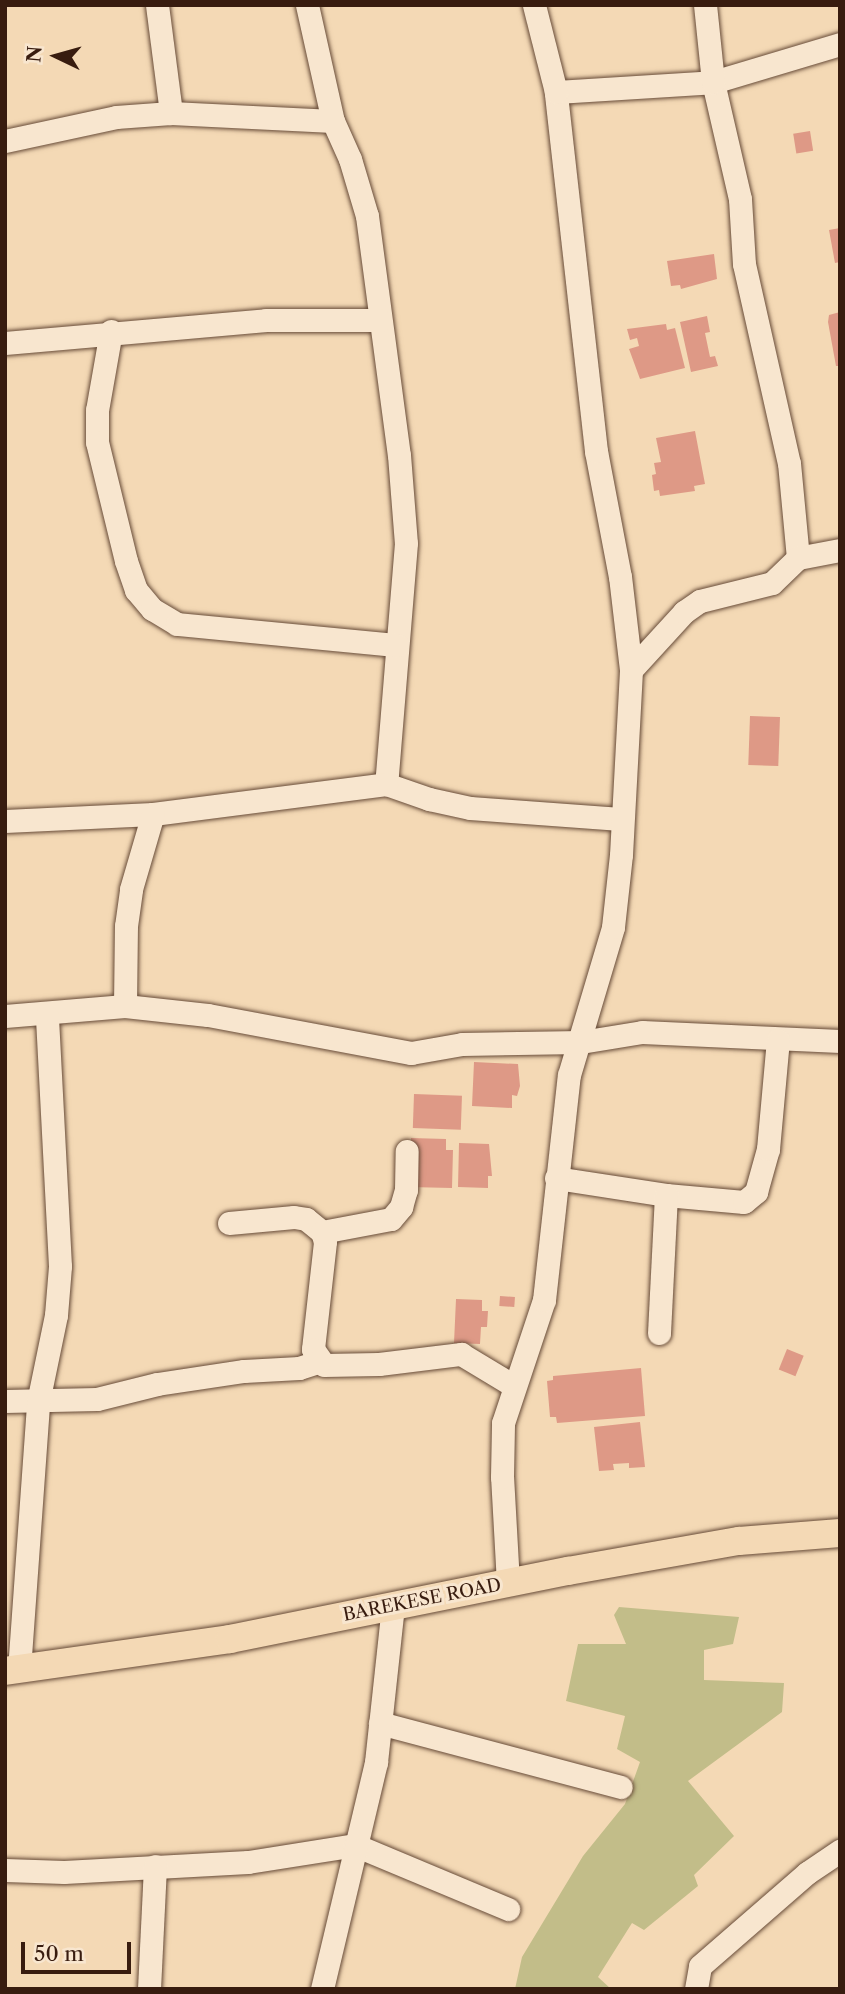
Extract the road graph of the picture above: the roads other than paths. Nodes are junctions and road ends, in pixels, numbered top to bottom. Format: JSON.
{"nodes":[{"id":1,"x":157,"y":5,"type":"edge"},
{"id":2,"x":307,"y":5,"type":"edge"},
{"id":3,"x":534,"y":5,"type":"edge"},
{"id":4,"x":705,"y":5,"type":"edge"},
{"id":5,"x":840,"y":44,"type":"edge"},
{"id":6,"x":713,"y":82,"type":"junction"},
{"id":7,"x":556,"y":92,"type":"junction"},
{"id":8,"x":171,"y":113,"type":"junction"},
{"id":9,"x":333,"y":121,"type":"junction"},
{"id":10,"x":5,"y":141,"type":"edge"},
{"id":11,"x":379,"y":320,"type":"junction"},
{"id":12,"x":111,"y":331,"type":"junction"},
{"id":13,"x":5,"y":343,"type":"edge"},
{"id":14,"x":840,"y":550,"type":"edge"},
{"id":15,"x":798,"y":558,"type":"junction"},
{"id":16,"x":397,"y":645,"type":"junction"},
{"id":17,"x":631,"y":670,"type":"junction"},
{"id":18,"x":386,"y":784,"type":"junction"},
{"id":19,"x":153,"y":814,"type":"junction"},
{"id":20,"x":621,"y":819,"type":"junction"},
{"id":21,"x":5,"y":821,"type":"edge"},
{"id":22,"x":125,"y":1006,"type":"junction"},
{"id":23,"x":47,"y":1015,"type":"junction"},
{"id":24,"x":5,"y":1016,"type":"edge"},
{"id":25,"x":778,"y":1040,"type":"junction"},
{"id":26,"x":581,"y":1041,"type":"junction"},
{"id":27,"x":840,"y":1041,"type":"edge"},
{"id":28,"x":407,"y":1151,"type":"dead end"},
{"id":29,"x":556,"y":1178,"type":"junction"},
{"id":30,"x":666,"y":1195,"type":"junction"},
{"id":31,"x":229,"y":1223,"type":"dead end"},
{"id":32,"x":322,"y":1232,"type":"junction"},
{"id":33,"x":659,"y":1333,"type":"dead end"},
{"id":34,"x":320,"y":1361,"type":"junction"},
{"id":35,"x":514,"y":1386,"type":"junction"},
{"id":36,"x":5,"y":1401,"type":"edge"},
{"id":37,"x":38,"y":1402,"type":"junction"},
{"id":38,"x":840,"y":1533,"type":"edge"},
{"id":39,"x":508,"y":1583,"type":"junction"},
{"id":40,"x":393,"y":1605,"type":"junction"},
{"id":41,"x":12,"y":1670,"type":"edge"},
{"id":42,"x":380,"y":1723,"type":"junction"},
{"id":43,"x":621,"y":1787,"type":"dead end"},
{"id":44,"x":355,"y":1845,"type":"junction"},
{"id":45,"x":840,"y":1851,"type":"edge"},
{"id":46,"x":155,"y":1866,"type":"junction"},
{"id":47,"x":5,"y":1870,"type":"edge"},
{"id":48,"x":508,"y":1909,"type":"dead end"},
{"id":49,"x":149,"y":1989,"type":"edge"},
{"id":50,"x":322,"y":1989,"type":"edge"},
{"id":51,"x":696,"y":1989,"type":"edge"}],
"edges":[{"from":1,"to":8,"type":"street"},
{"from":2,"to":9,"type":"street"},
{"from":3,"to":7,"type":"street"},
{"from":4,"to":6,"type":"street"},
{"from":5,"to":6,"type":"street"},
{"from":6,"to":7,"type":"street"},
{"from":6,"to":15,"type":"street"},
{"from":7,"to":17,"type":"street"},
{"from":8,"to":9,"type":"street"},
{"from":8,"to":10,"type":"street"},
{"from":9,"to":11,"type":"street"},
{"from":11,"to":12,"type":"street"},
{"from":11,"to":16,"type":"street"},
{"from":12,"to":13,"type":"street"},
{"from":12,"to":16,"type":"street"},
{"from":14,"to":15,"type":"street"},
{"from":15,"to":17,"type":"street"},
{"from":16,"to":18,"type":"street"},
{"from":17,"to":20,"type":"street"},
{"from":18,"to":19,"type":"street"},
{"from":18,"to":20,"type":"street"},
{"from":19,"to":21,"type":"street"},
{"from":19,"to":22,"type":"street"},
{"from":20,"to":26,"type":"street"},
{"from":22,"to":23,"type":"street"},
{"from":22,"to":26,"type":"street"},
{"from":23,"to":24,"type":"street"},
{"from":23,"to":37,"type":"street"},
{"from":25,"to":26,"type":"street"},
{"from":25,"to":27,"type":"street"},
{"from":25,"to":30,"type":"street"},
{"from":26,"to":29,"type":"street"},
{"from":28,"to":32,"type":"street"},
{"from":29,"to":30,"type":"street"},
{"from":29,"to":35,"type":"street"},
{"from":30,"to":33,"type":"street"},
{"from":31,"to":32,"type":"street"},
{"from":32,"to":34,"type":"street"},
{"from":34,"to":35,"type":"street"},
{"from":34,"to":37,"type":"street"},
{"from":35,"to":39,"type":"street"},
{"from":36,"to":37,"type":"street"},
{"from":37,"to":41,"type":"street"},
{"from":38,"to":39,"type":"main road","name":"BAREKESE ROAD"},
{"from":39,"to":40,"type":"main road","name":"BAREKESE ROAD"},
{"from":40,"to":41,"type":"main road","name":"BAREKESE ROAD"},
{"from":40,"to":42,"type":"street"},
{"from":42,"to":43,"type":"street"},
{"from":42,"to":44,"type":"street"},
{"from":44,"to":46,"type":"street"},
{"from":44,"to":48,"type":"street"},
{"from":44,"to":50,"type":"street"},
{"from":45,"to":51,"type":"street"},
{"from":46,"to":47,"type":"street"},
{"from":46,"to":49,"type":"street"}]}
